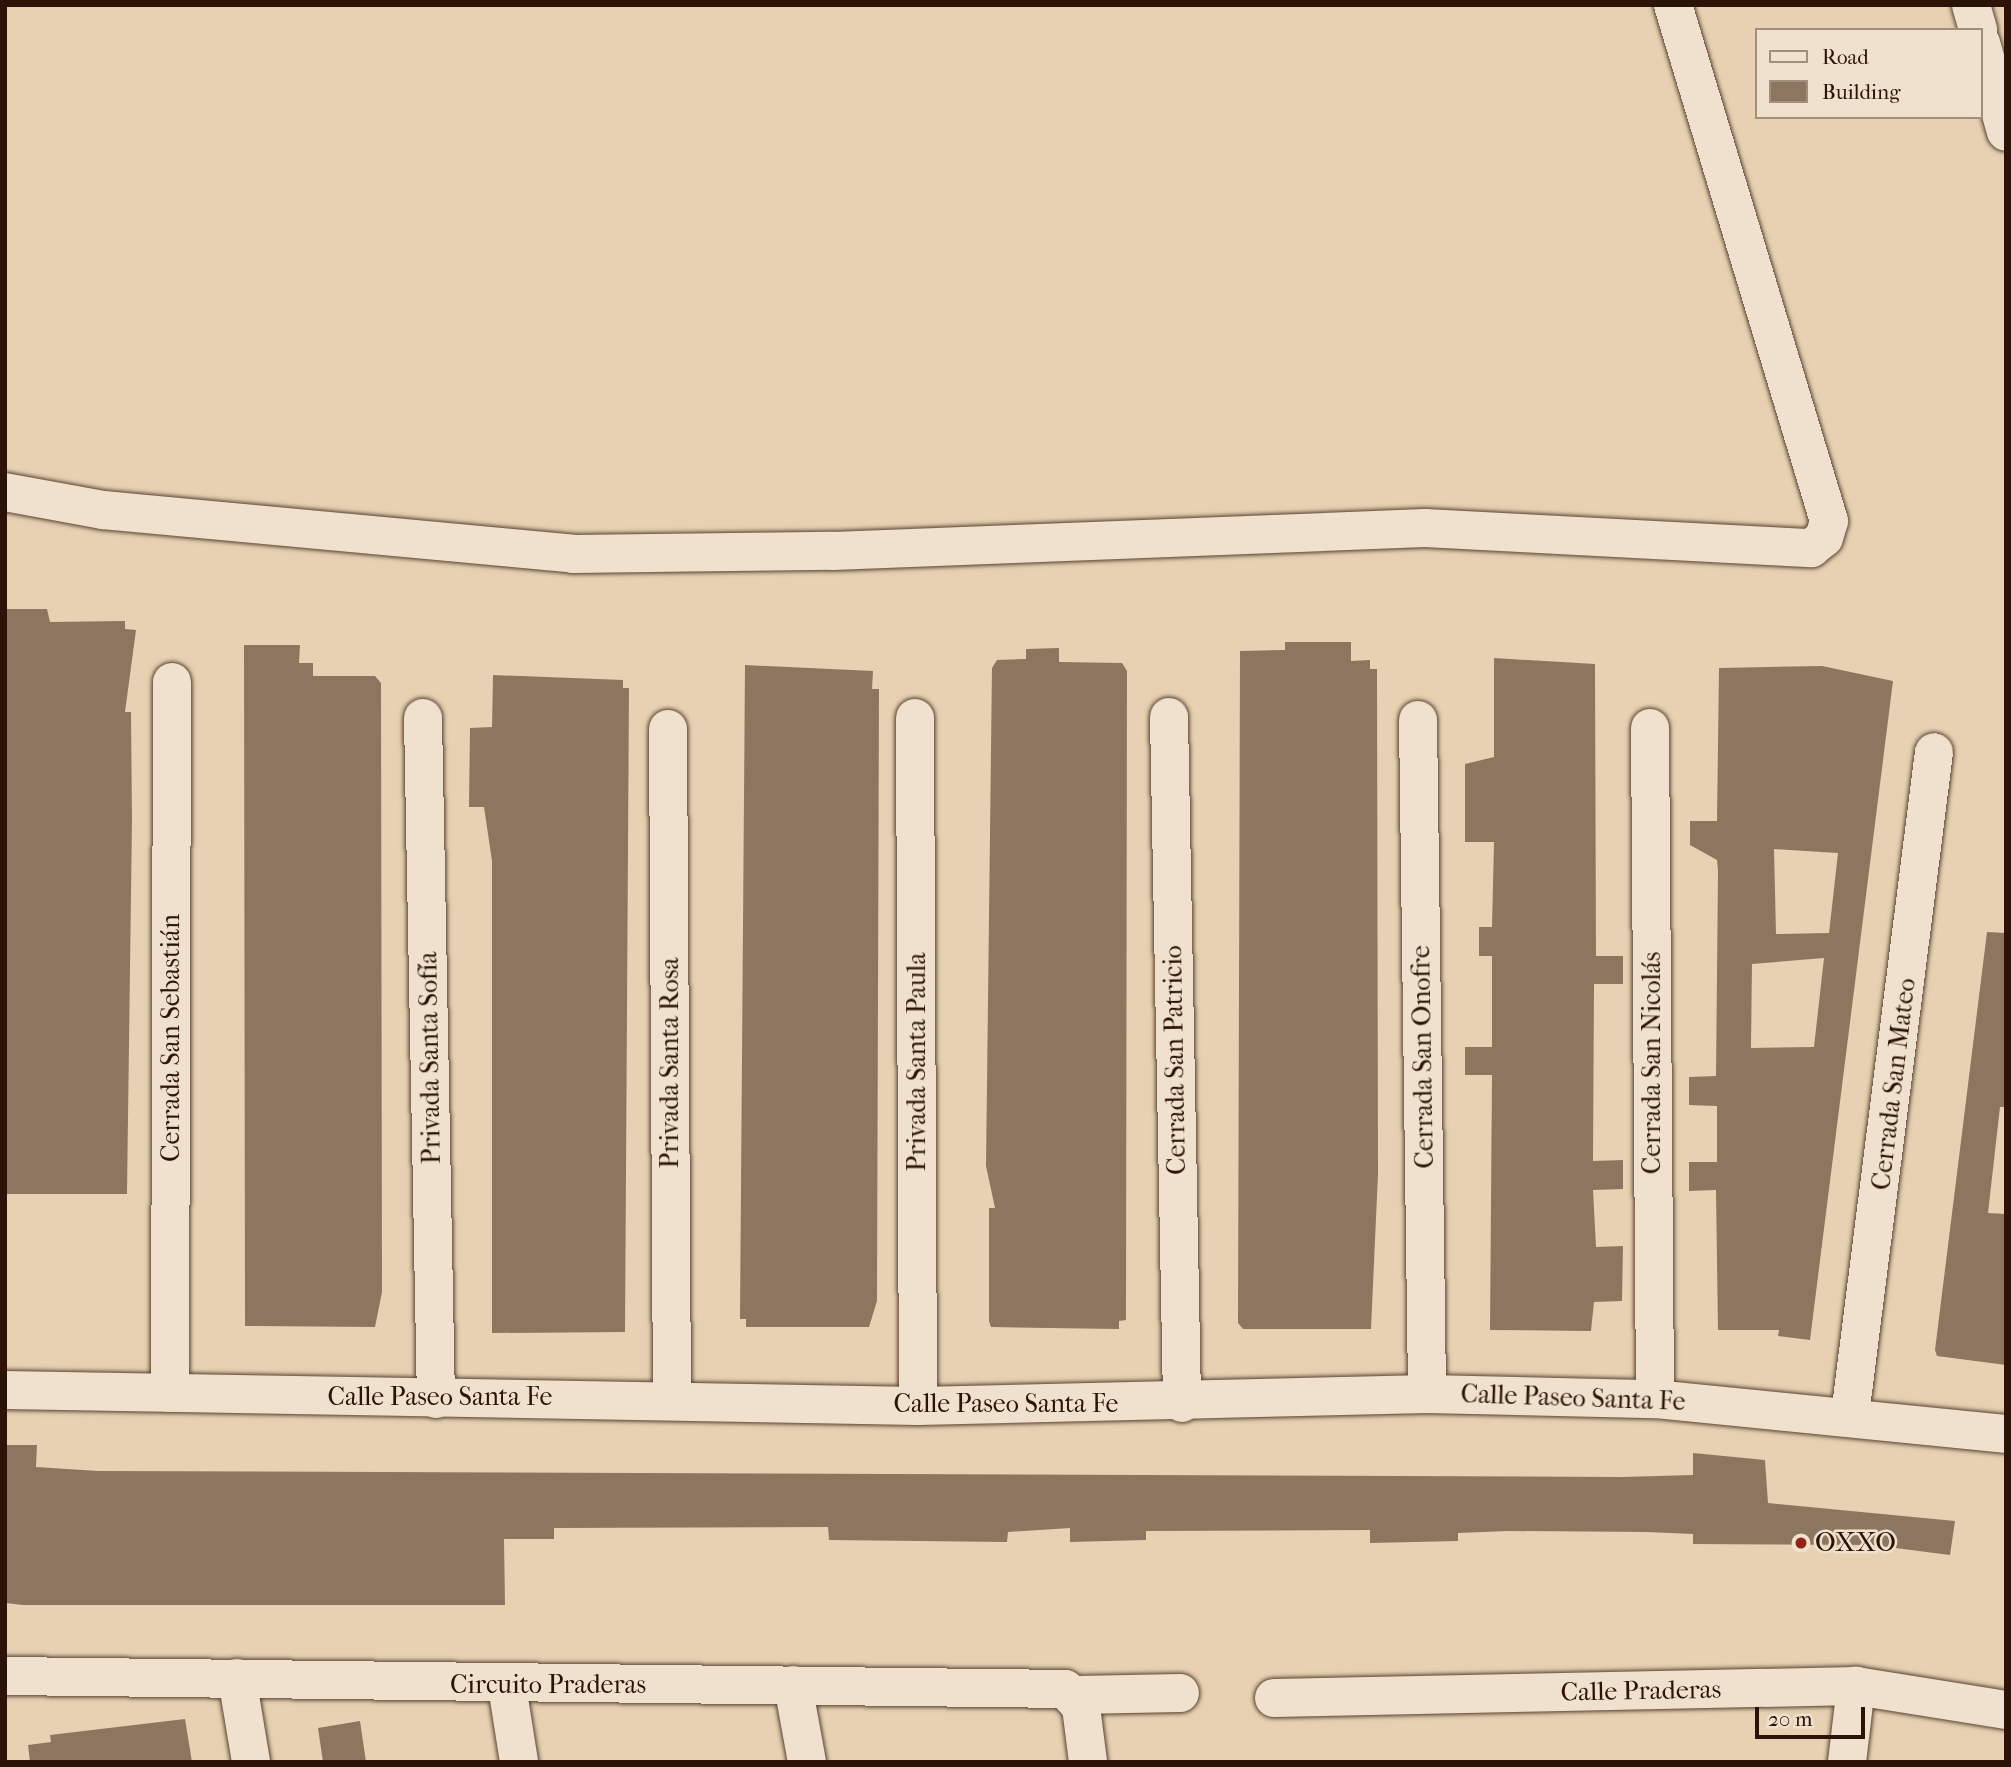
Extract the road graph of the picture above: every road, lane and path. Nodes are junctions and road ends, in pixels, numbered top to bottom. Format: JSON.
{"nodes":[{"id":1,"x":1673,"y":5,"type":"edge"},
{"id":2,"x":1971,"y":5,"type":"edge"},
{"id":3,"x":1977,"y":28,"type":"edge"},
{"id":4,"x":1983,"y":50,"type":"edge"},
{"id":5,"x":2006,"y":132,"type":"edge"},
{"id":6,"x":5,"y":492,"type":"edge"},
{"id":7,"x":172,"y":682,"type":"dead end"},
{"id":8,"x":1169,"y":717,"type":"dead end"},
{"id":9,"x":423,"y":718,"type":"dead end"},
{"id":10,"x":915,"y":718,"type":"dead end"},
{"id":11,"x":1418,"y":720,"type":"dead end"},
{"id":12,"x":1650,"y":728,"type":"dead end"},
{"id":13,"x":668,"y":729,"type":"dead end"},
{"id":14,"x":1934,"y":752,"type":"dead end"},
{"id":15,"x":5,"y":1390,"type":"edge"},
{"id":16,"x":170,"y":1393,"type":"junction"},
{"id":17,"x":1427,"y":1394,"type":"junction"},
{"id":18,"x":672,"y":1398,"type":"junction"},
{"id":19,"x":436,"y":1399,"type":"junction"},
{"id":20,"x":1655,"y":1399,"type":"junction"},
{"id":21,"x":1182,"y":1403,"type":"junction"},
{"id":22,"x":918,"y":1406,"type":"junction"},
{"id":23,"x":1850,"y":1415,"type":"junction"},
{"id":24,"x":2006,"y":1434,"type":"edge"},
{"id":25,"x":5,"y":1676,"type":"edge"},
{"id":26,"x":237,"y":1678,"type":"junction"},
{"id":27,"x":793,"y":1685,"type":"junction"},
{"id":28,"x":507,"y":1686,"type":"junction"},
{"id":29,"x":1856,"y":1686,"type":"junction"},
{"id":30,"x":1181,"y":1693,"type":"dead end"},
{"id":31,"x":1274,"y":1699,"type":"dead end"},
{"id":32,"x":1078,"y":1701,"type":"junction"},
{"id":33,"x":2006,"y":1710,"type":"edge"},
{"id":34,"x":251,"y":1762,"type":"edge"},
{"id":35,"x":519,"y":1762,"type":"edge"},
{"id":36,"x":807,"y":1762,"type":"edge"},
{"id":37,"x":1088,"y":1762,"type":"edge"},
{"id":38,"x":1847,"y":1762,"type":"edge"}],
"edges":[{"from":1,"to":6,"type":"street"},
{"from":2,"to":3,"type":"street"},
{"from":4,"to":5,"type":"street"},
{"from":7,"to":16,"type":"street","name":"Cerrada San Sebastián"},
{"from":8,"to":21,"type":"street","name":"Cerrada San Patricio"},
{"from":9,"to":19,"type":"street","name":"Privada Santa Sofía"},
{"from":10,"to":22,"type":"street","name":"Privada Santa Paula"},
{"from":11,"to":17,"type":"street","name":"Cerrada San Onofre"},
{"from":12,"to":20,"type":"street","name":"Cerrada San Nicolás"},
{"from":13,"to":18,"type":"street","name":"Privada Santa Rosa"},
{"from":14,"to":23,"type":"street","name":"Cerrada San Mateo"},
{"from":15,"to":16,"type":"street","name":"Calle Paseo Santa Fe"},
{"from":16,"to":19,"type":"street","name":"Calle Paseo Santa Fe"},
{"from":17,"to":20,"type":"street","name":"Calle Paseo Santa Fe"},
{"from":17,"to":21,"type":"street","name":"Calle Paseo Santa Fe"},
{"from":18,"to":19,"type":"street","name":"Calle Paseo Santa Fe"},
{"from":18,"to":22,"type":"street","name":"Calle Paseo Santa Fe"},
{"from":20,"to":23,"type":"street","name":"Calle Paseo Santa Fe"},
{"from":21,"to":22,"type":"street","name":"Calle Paseo Santa Fe"},
{"from":23,"to":24,"type":"street","name":"Calle Paseo Santa Fe"},
{"from":25,"to":26,"type":"street","name":"Circuito Praderas"},
{"from":26,"to":28,"type":"street","name":"Circuito Praderas"},
{"from":26,"to":34,"type":"street"},
{"from":27,"to":28,"type":"street","name":"Circuito Praderas"},
{"from":27,"to":32,"type":"street","name":"Circuito Praderas"},
{"from":27,"to":36,"type":"street"},
{"from":28,"to":35,"type":"street"},
{"from":29,"to":31,"type":"street","name":"Calle Praderas"},
{"from":29,"to":33,"type":"street","name":"Calle Praderas"},
{"from":29,"to":38,"type":"street"},
{"from":30,"to":32,"type":"street","name":"Circuito Praderas"},
{"from":32,"to":37,"type":"street"}]}
